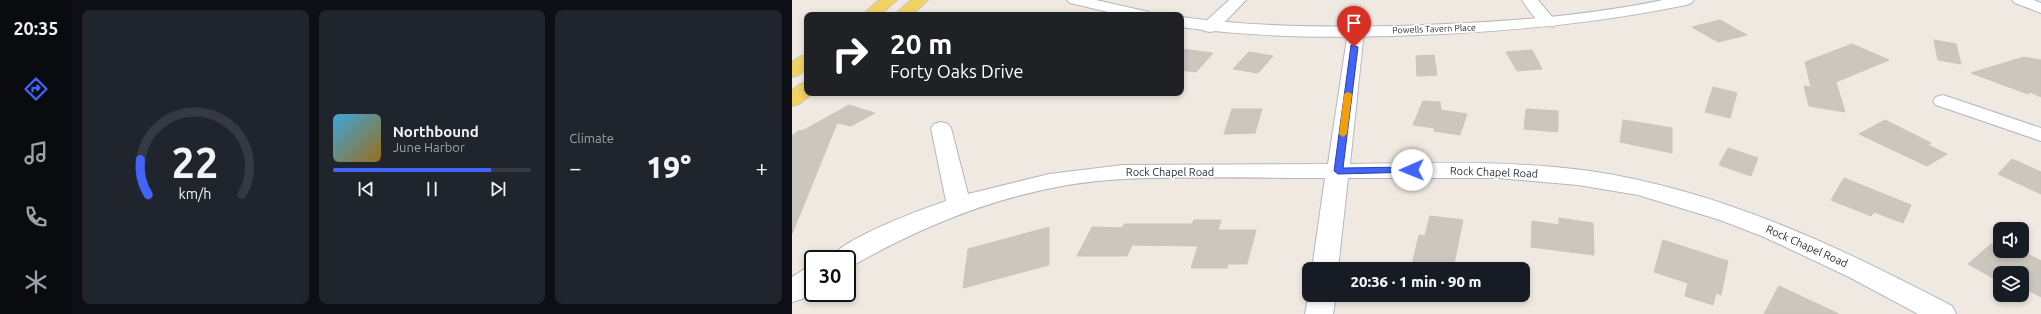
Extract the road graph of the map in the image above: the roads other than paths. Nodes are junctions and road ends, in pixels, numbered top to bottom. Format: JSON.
{"nodes":[{"id":1,"x":889,"y":0,"type":"edge"},
{"id":2,"x":920,"y":0,"type":"edge"},
{"id":3,"x":1075,"y":0,"type":"edge"},
{"id":4,"x":1238,"y":0,"type":"edge"},
{"id":5,"x":1530,"y":0,"type":"edge"},
{"id":6,"x":1686,"y":0,"type":"edge"},
{"id":7,"x":2020,"y":0,"type":"edge"},
{"id":8,"x":2041,"y":8,"type":"edge"},
{"id":9,"x":874,"y":12,"type":"edge"},
{"id":10,"x":906,"y":12,"type":"edge"},
{"id":11,"x":1129,"y":12,"type":"edge"},
{"id":12,"x":1184,"y":23,"type":"edge"},
{"id":13,"x":1549,"y":23,"type":"junction"},
{"id":14,"x":1210,"y":27,"type":"junction"},
{"id":15,"x":1356,"y":31,"type":"junction"},
{"id":16,"x":804,"y":62,"type":"edge"},
{"id":17,"x":792,"y":71,"type":"edge"},
{"id":18,"x":804,"y":90,"type":"edge"},
{"id":19,"x":792,"y":100,"type":"edge"},
{"id":20,"x":1943,"y":102,"type":"dead end"},
{"id":21,"x":941,"y":128,"type":"dead end"},
{"id":22,"x":2041,"y":135,"type":"edge"},
{"id":23,"x":1338,"y":171,"type":"junction"},
{"id":24,"x":959,"y":205,"type":"junction"},
{"id":25,"x":856,"y":252,"type":"edge"},
{"id":26,"x":1326,"y":262,"type":"edge"},
{"id":27,"x":804,"y":283,"type":"edge"},
{"id":28,"x":792,"y":291,"type":"edge"},
{"id":29,"x":1321,"y":302,"type":"edge"},
{"id":30,"x":1319,"y":314,"type":"edge"},
{"id":31,"x":1942,"y":314,"type":"edge"}],
"edges":[{"from":1,"to":9,"type":"main road"},
{"from":2,"to":10,"type":"main road"},
{"from":3,"to":11,"type":"street"},
{"from":4,"to":14,"type":"street"},
{"from":5,"to":13,"type":"street"},
{"from":6,"to":13,"type":"street","name":"Powells Tavern Place"},
{"from":7,"to":8,"type":"street"},
{"from":12,"to":14,"type":"street","name":"Powells Tavern Place"},
{"from":13,"to":15,"type":"street","name":"Powells Tavern Place"},
{"from":14,"to":15,"type":"street","name":"Powells Tavern Place"},
{"from":15,"to":23,"type":"street"},
{"from":16,"to":17,"type":"main road"},
{"from":18,"to":19,"type":"main road"},
{"from":20,"to":22,"type":"street"},
{"from":21,"to":24,"type":"street"},
{"from":23,"to":24,"type":"street","name":"Rock Chapel Road"},
{"from":23,"to":26,"type":"street"},
{"from":23,"to":31,"type":"street","name":"Rock Chapel Road"},
{"from":24,"to":25,"type":"street","name":"Rock Chapel Road"},
{"from":27,"to":28,"type":"street"},
{"from":29,"to":30,"type":"street"}]}
